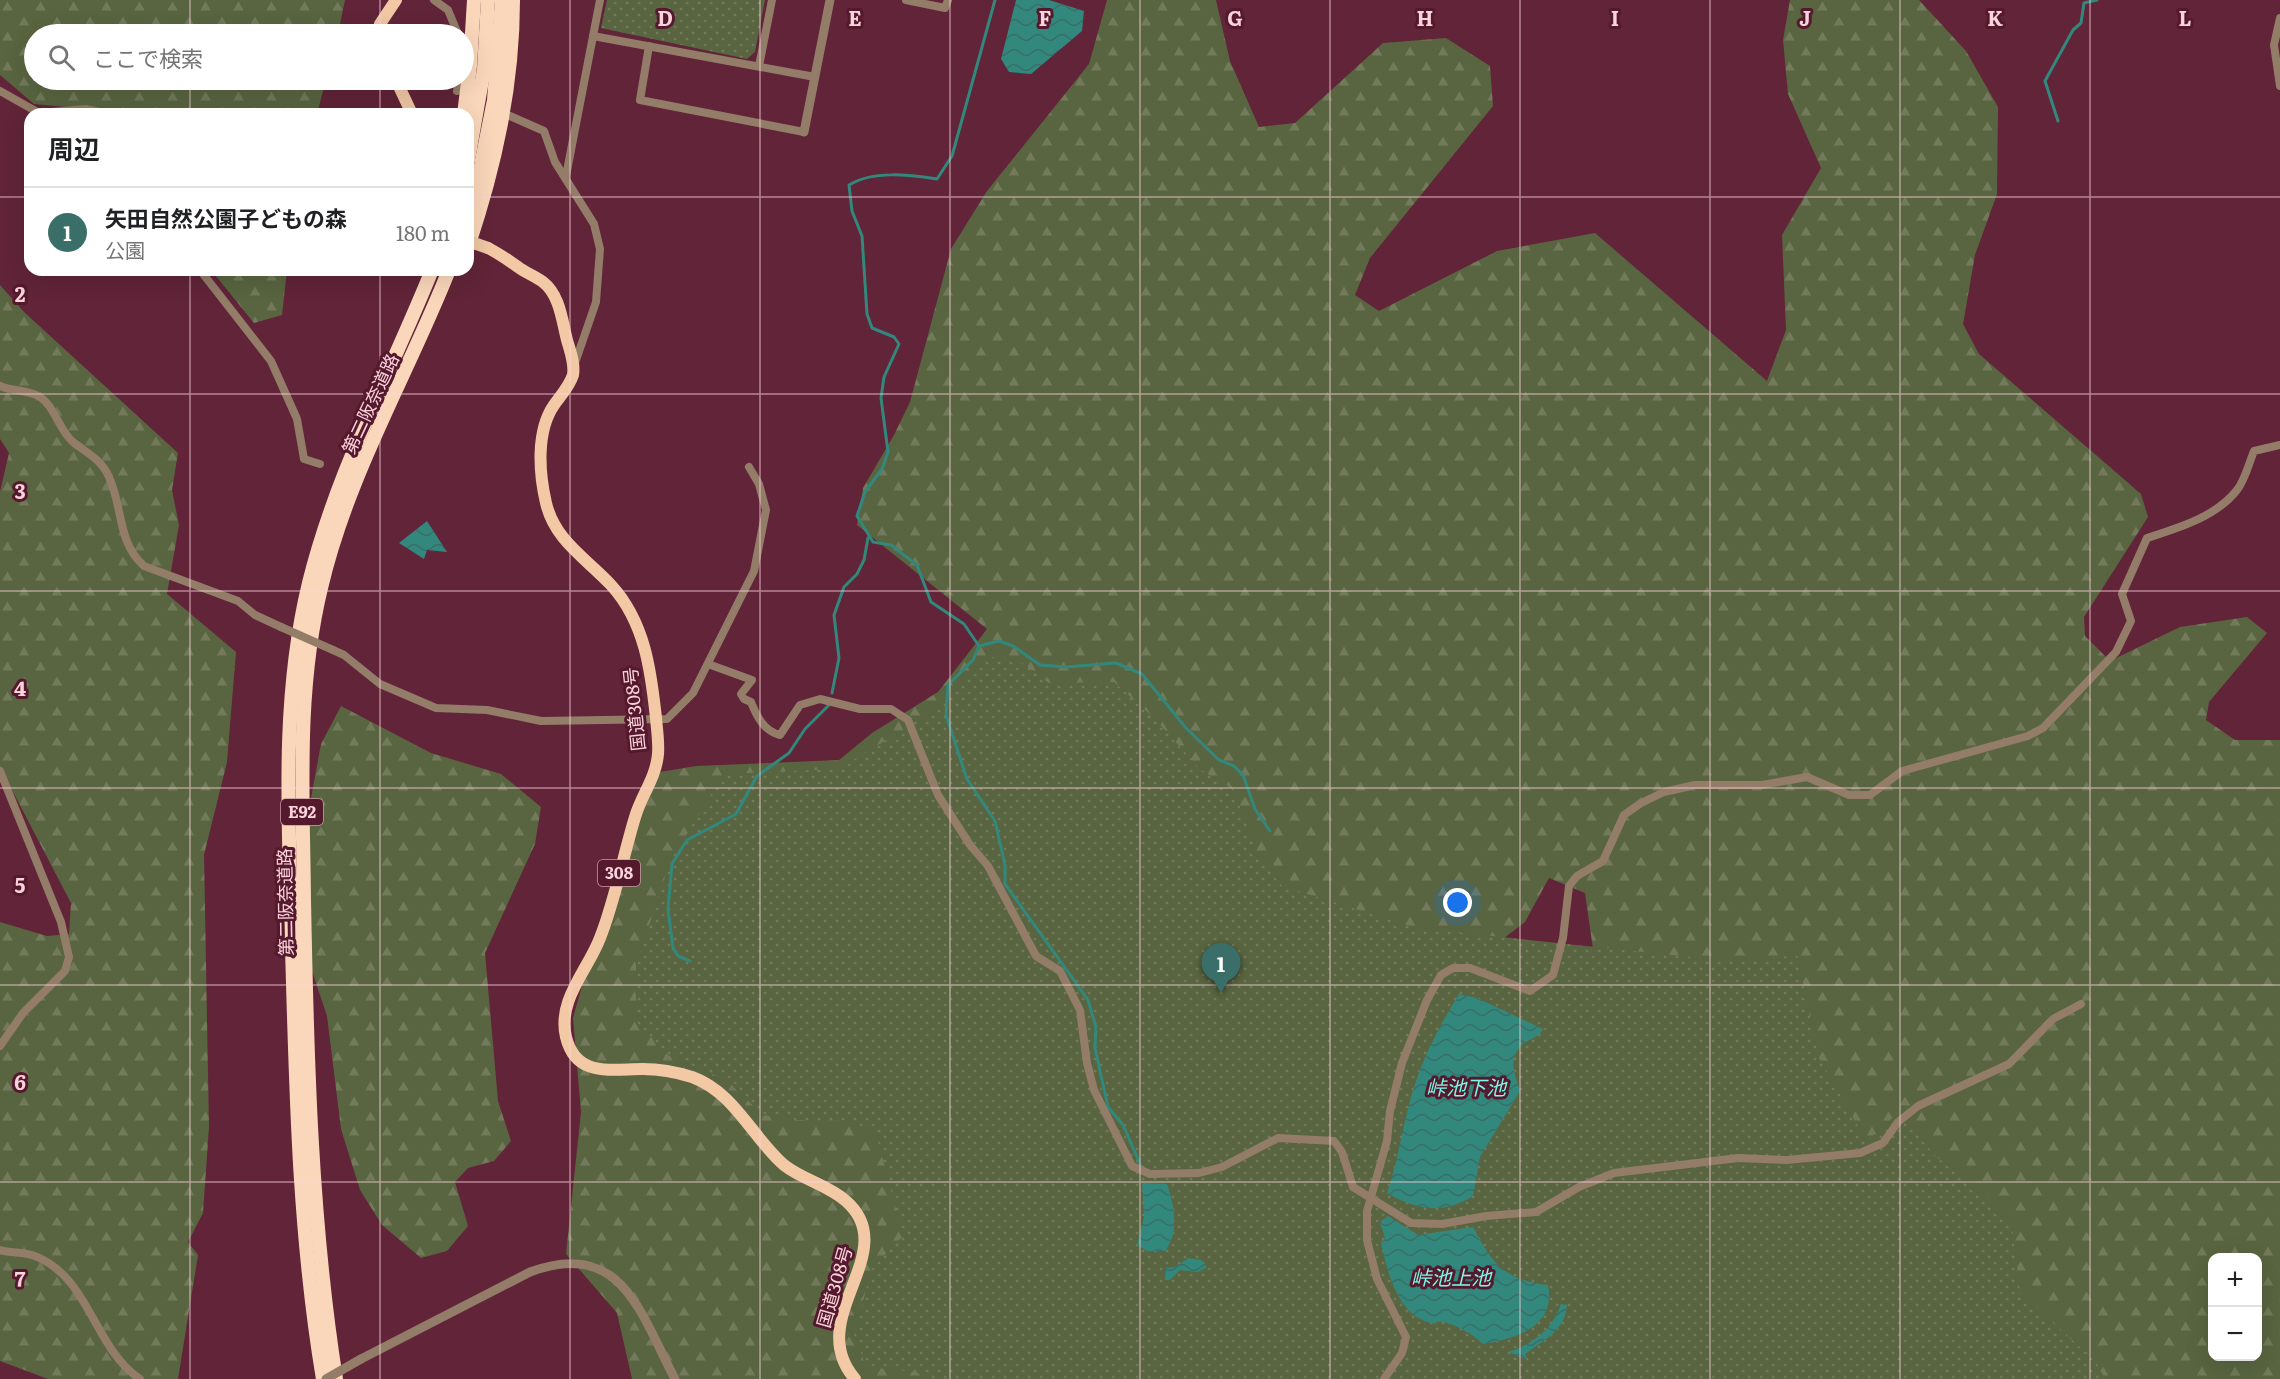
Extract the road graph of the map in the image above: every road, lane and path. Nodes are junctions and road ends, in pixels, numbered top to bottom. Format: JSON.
{"nodes":[{"id":1,"x":396,"y":0,"type":"edge"},
{"id":2,"x":434,"y":0,"type":"edge"},
{"id":3,"x":474,"y":0,"type":"edge"},
{"id":4,"x":488,"y":0,"type":"edge"},
{"id":5,"x":502,"y":0,"type":"edge"},
{"id":6,"x":513,"y":0,"type":"edge"},
{"id":7,"x":600,"y":0,"type":"edge"},
{"id":8,"x":772,"y":0,"type":"edge"},
{"id":9,"x":830,"y":0,"type":"edge"},
{"id":10,"x":906,"y":0,"type":"edge"},
{"id":11,"x":948,"y":0,"type":"edge"},
{"id":12,"x":2280,"y":18,"type":"edge"},
{"id":13,"x":380,"y":24,"type":"edge"},
{"id":14,"x":454,"y":24,"type":"edge"},
{"id":15,"x":473,"y":24,"type":"edge"},
{"id":16,"x":593,"y":36,"type":"junction"},
{"id":17,"x":649,"y":46,"type":"junction"},
{"id":18,"x":759,"y":66,"type":"junction"},
{"id":19,"x":815,"y":77,"type":"junction"},
{"id":20,"x":2280,"y":86,"type":"edge"},
{"id":21,"x":0,"y":90,"type":"edge"},
{"id":22,"x":401,"y":90,"type":"edge"},
{"id":23,"x":467,"y":90,"type":"edge"},
{"id":24,"x":31,"y":108,"type":"edge"},
{"id":25,"x":409,"y":108,"type":"edge"},
{"id":26,"x":465,"y":108,"type":"edge"},
{"id":27,"x":510,"y":117,"type":"dead end"},
{"id":28,"x":474,"y":126,"type":"edge"},
{"id":29,"x":804,"y":132,"type":"joint"},
{"id":30,"x":566,"y":176,"type":"junction"},
{"id":31,"x":474,"y":196,"type":"edge"},
{"id":32,"x":474,"y":229,"type":"edge"},
{"id":33,"x":474,"y":243,"type":"edge"},
{"id":34,"x":205,"y":276,"type":"edge"},
{"id":35,"x":421,"y":276,"type":"edge"},
{"id":36,"x":429,"y":276,"type":"edge"},
{"id":37,"x":446,"y":276,"type":"edge"},
{"id":38,"x":455,"y":276,"type":"edge"},
{"id":39,"x":392,"y":362,"type":"junction"},
{"id":40,"x":574,"y":366,"type":"junction"},
{"id":41,"x":408,"y":368,"type":"junction"},
{"id":42,"x":0,"y":386,"type":"edge"},
{"id":43,"x":2280,"y":445,"type":"edge"},
{"id":44,"x":320,"y":464,"type":"dead end"},
{"id":45,"x":749,"y":467,"type":"dead end"},
{"id":46,"x":708,"y":664,"type":"junction"},
{"id":47,"x":656,"y":719,"type":"junction"},
{"id":48,"x":0,"y":771,"type":"edge"},
{"id":49,"x":2081,"y":1004,"type":"dead end"},
{"id":50,"x":0,"y":1046,"type":"edge"},
{"id":51,"x":1371,"y":1198,"type":"junction"},
{"id":52,"x":0,"y":1250,"type":"edge"},
{"id":53,"x":140,"y":1379,"type":"edge"},
{"id":54,"x":325,"y":1379,"type":"edge"},
{"id":55,"x":336,"y":1379,"type":"edge"},
{"id":56,"x":675,"y":1379,"type":"edge"},
{"id":57,"x":855,"y":1379,"type":"edge"},
{"id":58,"x":1384,"y":1379,"type":"edge"}],
"edges":[{"from":1,"to":13,"type":"highway"},
{"from":2,"to":14,"type":"street"},
{"from":3,"to":15,"type":"highway"},
{"from":4,"to":28,"type":"highway","bridge":true},
{"from":5,"to":31,"type":"highway","bridge":true},
{"from":6,"to":32,"type":"highway"},
{"from":7,"to":16,"type":"street"},
{"from":8,"to":18,"type":"street"},
{"from":9,"to":19,"type":"street"},
{"from":10,"to":11,"type":"street"},
{"from":12,"to":20,"type":"street"},
{"from":16,"to":17,"type":"street"},
{"from":16,"to":30,"type":"street"},
{"from":17,"to":18,"type":"street"},
{"from":17,"to":29,"type":"street"},
{"from":18,"to":19,"type":"street"},
{"from":19,"to":29,"type":"street"},
{"from":21,"to":24,"type":"street"},
{"from":22,"to":25,"type":"highway"},
{"from":23,"to":26,"type":"highway"},
{"from":27,"to":30,"type":"street"},
{"from":30,"to":40,"type":"street"},
{"from":33,"to":40,"type":"highway","bridge":true},
{"from":34,"to":44,"type":"street"},
{"from":35,"to":39,"type":"highway"},
{"from":36,"to":39,"type":"highway","name":"第二阪奈道路","number":"E92"},
{"from":37,"to":41,"type":"highway","name":"第二阪奈道路","number":"E92"},
{"from":38,"to":41,"type":"highway"},
{"from":39,"to":54,"type":"highway","name":"第二阪奈道路","number":"E92"},
{"from":40,"to":47,"type":"highway","name":"国道308号","number":"308"},
{"from":41,"to":55,"type":"highway","name":"第二阪奈道路","number":"E92"},
{"from":42,"to":47,"type":"street","bridge":true},
{"from":43,"to":51,"type":"street"},
{"from":45,"to":46,"type":"street"},
{"from":46,"to":47,"type":"street"},
{"from":46,"to":51,"type":"street"},
{"from":47,"to":57,"type":"highway","name":"国道308号","number":"308"},
{"from":48,"to":50,"type":"street"},
{"from":49,"to":51,"type":"street"},
{"from":51,"to":58,"type":"street"},
{"from":52,"to":53,"type":"street"},
{"from":54,"to":56,"type":"street","bridge":true}]}
